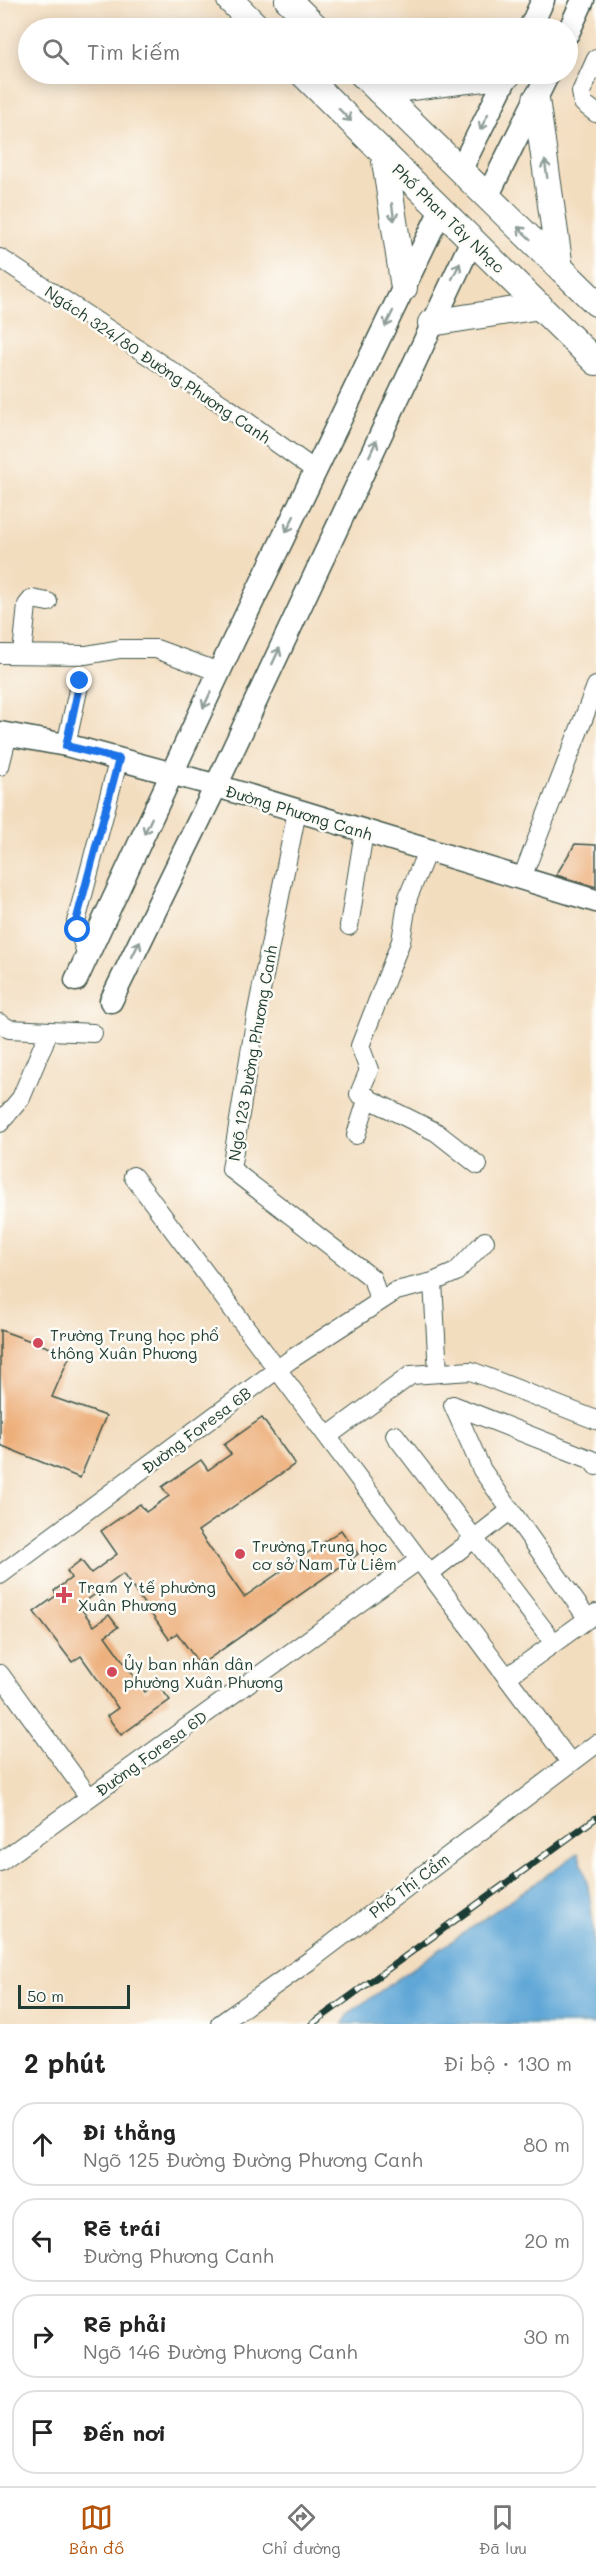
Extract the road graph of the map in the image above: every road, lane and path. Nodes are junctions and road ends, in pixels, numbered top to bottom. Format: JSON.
{"nodes":[{"id":1,"x":230,"y":0,"type":"edge"},
{"id":2,"x":288,"y":0,"type":"edge"},
{"id":3,"x":543,"y":0,"type":"edge"},
{"id":4,"x":583,"y":0,"type":"edge"},
{"id":5,"x":248,"y":18,"type":"edge"},
{"id":6,"x":306,"y":18,"type":"edge"},
{"id":7,"x":535,"y":18,"type":"edge"},
{"id":8,"x":574,"y":18,"type":"edge"},
{"id":9,"x":596,"y":59,"type":"edge"},
{"id":10,"x":313,"y":84,"type":"edge"},
{"id":11,"x":372,"y":84,"type":"edge"},
{"id":12,"x":503,"y":84,"type":"edge"},
{"id":13,"x":543,"y":84,"type":"edge"},
{"id":14,"x":536,"y":99,"type":"junction"},
{"id":15,"x":596,"y":113,"type":"edge"},
{"id":16,"x":384,"y":154,"type":"junction"},
{"id":17,"x":460,"y":171,"type":"junction"},
{"id":18,"x":487,"y":197,"type":"junction"},
{"id":19,"x":441,"y":210,"type":"junction"},
{"id":20,"x":472,"y":240,"type":"junction"},
{"id":21,"x":0,"y":258,"type":"edge"},
{"id":22,"x":560,"y":268,"type":"junction"},
{"id":23,"x":404,"y":288,"type":"junction"},
{"id":24,"x":596,"y":303,"type":"edge"},
{"id":25,"x":540,"y":306,"type":"junction"},
{"id":26,"x":431,"y":323,"type":"junction"},
{"id":27,"x":596,"y":362,"type":"edge"},
{"id":28,"x":316,"y":471,"type":"junction"},
{"id":29,"x":48,"y":602,"type":"dead end"},
{"id":30,"x":0,"y":654,"type":"edge"},
{"id":31,"x":22,"y":654,"type":"junction"},
{"id":32,"x":219,"y":672,"type":"junction"},
{"id":33,"x":80,"y":681,"type":"dead end"},
{"id":34,"x":596,"y":686,"type":"edge"},
{"id":35,"x":4,"y":734,"type":"edge"},
{"id":36,"x":66,"y":746,"type":"junction"},
{"id":37,"x":119,"y":759,"type":"junction"},
{"id":38,"x":0,"y":766,"type":"edge"},
{"id":39,"x":173,"y":773,"type":"junction"},
{"id":40,"x":216,"y":786,"type":"junction"},
{"id":41,"x":297,"y":811,"type":"junction"},
{"id":42,"x":364,"y":832,"type":"junction"},
{"id":43,"x":427,"y":851,"type":"junction"},
{"id":44,"x":522,"y":878,"type":"junction"},
{"id":45,"x":596,"y":901,"type":"edge"},
{"id":46,"x":349,"y":926,"type":"dead end"},
{"id":47,"x":87,"y":956,"type":"junction"},
{"id":48,"x":76,"y":980,"type":"dead end"},
{"id":49,"x":111,"y":1001,"type":"dead end"},
{"id":50,"x":0,"y":1023,"type":"edge"},
{"id":51,"x":49,"y":1031,"type":"junction"},
{"id":52,"x":93,"y":1033,"type":"dead end"},
{"id":53,"x":368,"y":1097,"type":"junction"},
{"id":54,"x":0,"y":1123,"type":"edge"},
{"id":55,"x":356,"y":1135,"type":"dead end"},
{"id":56,"x":478,"y":1165,"type":"dead end"},
{"id":57,"x":133,"y":1176,"type":"dead end"},
{"id":58,"x":485,"y":1241,"type":"dead end"},
{"id":59,"x":432,"y":1282,"type":"junction"},
{"id":60,"x":380,"y":1300,"type":"junction"},
{"id":61,"x":278,"y":1369,"type":"junction"},
{"id":62,"x":438,"y":1373,"type":"junction"},
{"id":63,"x":596,"y":1420,"type":"edge"},
{"id":64,"x":395,"y":1435,"type":"dead end"},
{"id":65,"x":328,"y":1436,"type":"junction"},
{"id":66,"x":596,"y":1466,"type":"edge"},
{"id":67,"x":511,"y":1510,"type":"junction"},
{"id":68,"x":475,"y":1539,"type":"junction"},
{"id":69,"x":425,"y":1566,"type":"junction"},
{"id":70,"x":0,"y":1575,"type":"edge"},
{"id":71,"x":592,"y":1616,"type":"edge"},
{"id":72,"x":554,"y":1643,"type":"junction"},
{"id":73,"x":0,"y":1674,"type":"edge"},
{"id":74,"x":507,"y":1677,"type":"junction"},
{"id":75,"x":596,"y":1744,"type":"edge"},
{"id":76,"x":570,"y":1762,"type":"junction"},
{"id":77,"x":89,"y":1797,"type":"junction"},
{"id":78,"x":0,"y":1862,"type":"edge"},
{"id":79,"x":220,"y":2024,"type":"edge"}],
"edges":[{"from":1,"to":5,"type":"main road"},
{"from":2,"to":6,"type":"main road"},
{"from":3,"to":7,"type":"street"},
{"from":4,"to":8,"type":"street"},
{"from":9,"to":15,"type":"street"},
{"from":10,"to":16,"type":"main road","name":"Phố Phan Tây Nhạc","one_way":true},
{"from":11,"to":17,"type":"main road"},
{"from":12,"to":17,"type":"street","one_way":true},
{"from":13,"to":14,"type":"street"},
{"from":14,"to":18,"type":"street"},
{"from":22,"to":14,"type":"main road","one_way":true},
{"from":16,"to":19,"type":"main road","name":"Phố Phan Tây Nhạc"},
{"from":16,"to":23,"type":"main road","one_way":true},
{"from":17,"to":18,"type":"main road"},
{"from":17,"to":19,"type":"main road"},
{"from":18,"to":20,"type":"main road"},
{"from":22,"to":18,"type":"main road","one_way":true},
{"from":19,"to":20,"type":"main road","name":"Phố Phan Tây Nhạc"},
{"from":19,"to":23,"type":"street"},
{"from":20,"to":25,"type":"main road","name":"Phố Phan Tây Nhạc"},
{"from":26,"to":20,"type":"street","one_way":true},
{"from":21,"to":28,"type":"street","name":"Ngách 324/80 Đường Phương Canh"},
{"from":22,"to":24,"type":"main road"},
{"from":23,"to":28,"type":"street","one_way":true},
{"from":25,"to":26,"type":"main road"},
{"from":25,"to":27,"type":"main road","name":"Phố Phan Tây Nhạc"},
{"from":40,"to":26,"type":"street","one_way":true},
{"from":28,"to":32,"type":"street","one_way":true},
{"from":29,"to":31,"type":"street"},
{"from":30,"to":31,"type":"street"},
{"from":31,"to":32,"type":"street"},
{"from":32,"to":39,"type":"street","one_way":true},
{"from":33,"to":36,"type":"street"},
{"from":34,"to":44,"type":"street"},
{"from":35,"to":36,"type":"street","name":"Đường Phương Canh"},
{"from":35,"to":38,"type":"street"},
{"from":36,"to":37,"type":"street","name":"Đường Phương Canh"},
{"from":37,"to":39,"type":"street","name":"Đường Phương Canh"},
{"from":37,"to":47,"type":"street"},
{"from":39,"to":40,"type":"street","name":"Đường Phương Canh"},
{"from":39,"to":47,"type":"street","one_way":true},
{"from":40,"to":41,"type":"street","name":"Đường Phương Canh"},
{"from":49,"to":40,"type":"street","one_way":true},
{"from":41,"to":42,"type":"street","name":"Đường Phương Canh"},
{"from":41,"to":60,"type":"street","name":"Ngõ 123 Đường Phương Canh"},
{"from":42,"to":43,"type":"street","name":"Đường Phương Canh"},
{"from":42,"to":46,"type":"street"},
{"from":43,"to":44,"type":"street","name":"Đường Phương Canh"},
{"from":43,"to":53,"type":"street"},
{"from":44,"to":45,"type":"street","name":"Đường Phương Canh"},
{"from":47,"to":48,"type":"street"},
{"from":50,"to":51,"type":"street"},
{"from":51,"to":52,"type":"street"},
{"from":51,"to":54,"type":"street"},
{"from":53,"to":55,"type":"street"},
{"from":53,"to":56,"type":"street"},
{"from":57,"to":61,"type":"street"},
{"from":58,"to":59,"type":"street","name":"Đường Foresa 6B"},
{"from":59,"to":60,"type":"street","name":"Đường Foresa 6B"},
{"from":59,"to":62,"type":"street"},
{"from":60,"to":61,"type":"street","name":"Đường Foresa 6B"},
{"from":61,"to":65,"type":"street"},
{"from":61,"to":70,"type":"street","name":"Đường Foresa 6B"},
{"from":62,"to":63,"type":"street"},
{"from":62,"to":65,"type":"street"},
{"from":64,"to":68,"type":"street"},
{"from":65,"to":69,"type":"street"},
{"from":66,"to":67,"type":"street"},
{"from":67,"to":68,"type":"street","name":"Đường Foresa 6D"},
{"from":67,"to":71,"type":"street"},
{"from":68,"to":69,"type":"street","name":"Đường Foresa 6D"},
{"from":68,"to":72,"type":"street"},
{"from":69,"to":74,"type":"street"},
{"from":69,"to":77,"type":"street","name":"Đường Foresa 6D"},
{"from":71,"to":72,"type":"street"},
{"from":72,"to":74,"type":"street"},
{"from":73,"to":77,"type":"street"},
{"from":74,"to":76,"type":"street"},
{"from":75,"to":76,"type":"street","name":"Phố Thị Cẩm"},
{"from":76,"to":79,"type":"street","name":"Phố Thị Cẩm"},
{"from":77,"to":78,"type":"street","name":"Đường Foresa 6D"}]}
